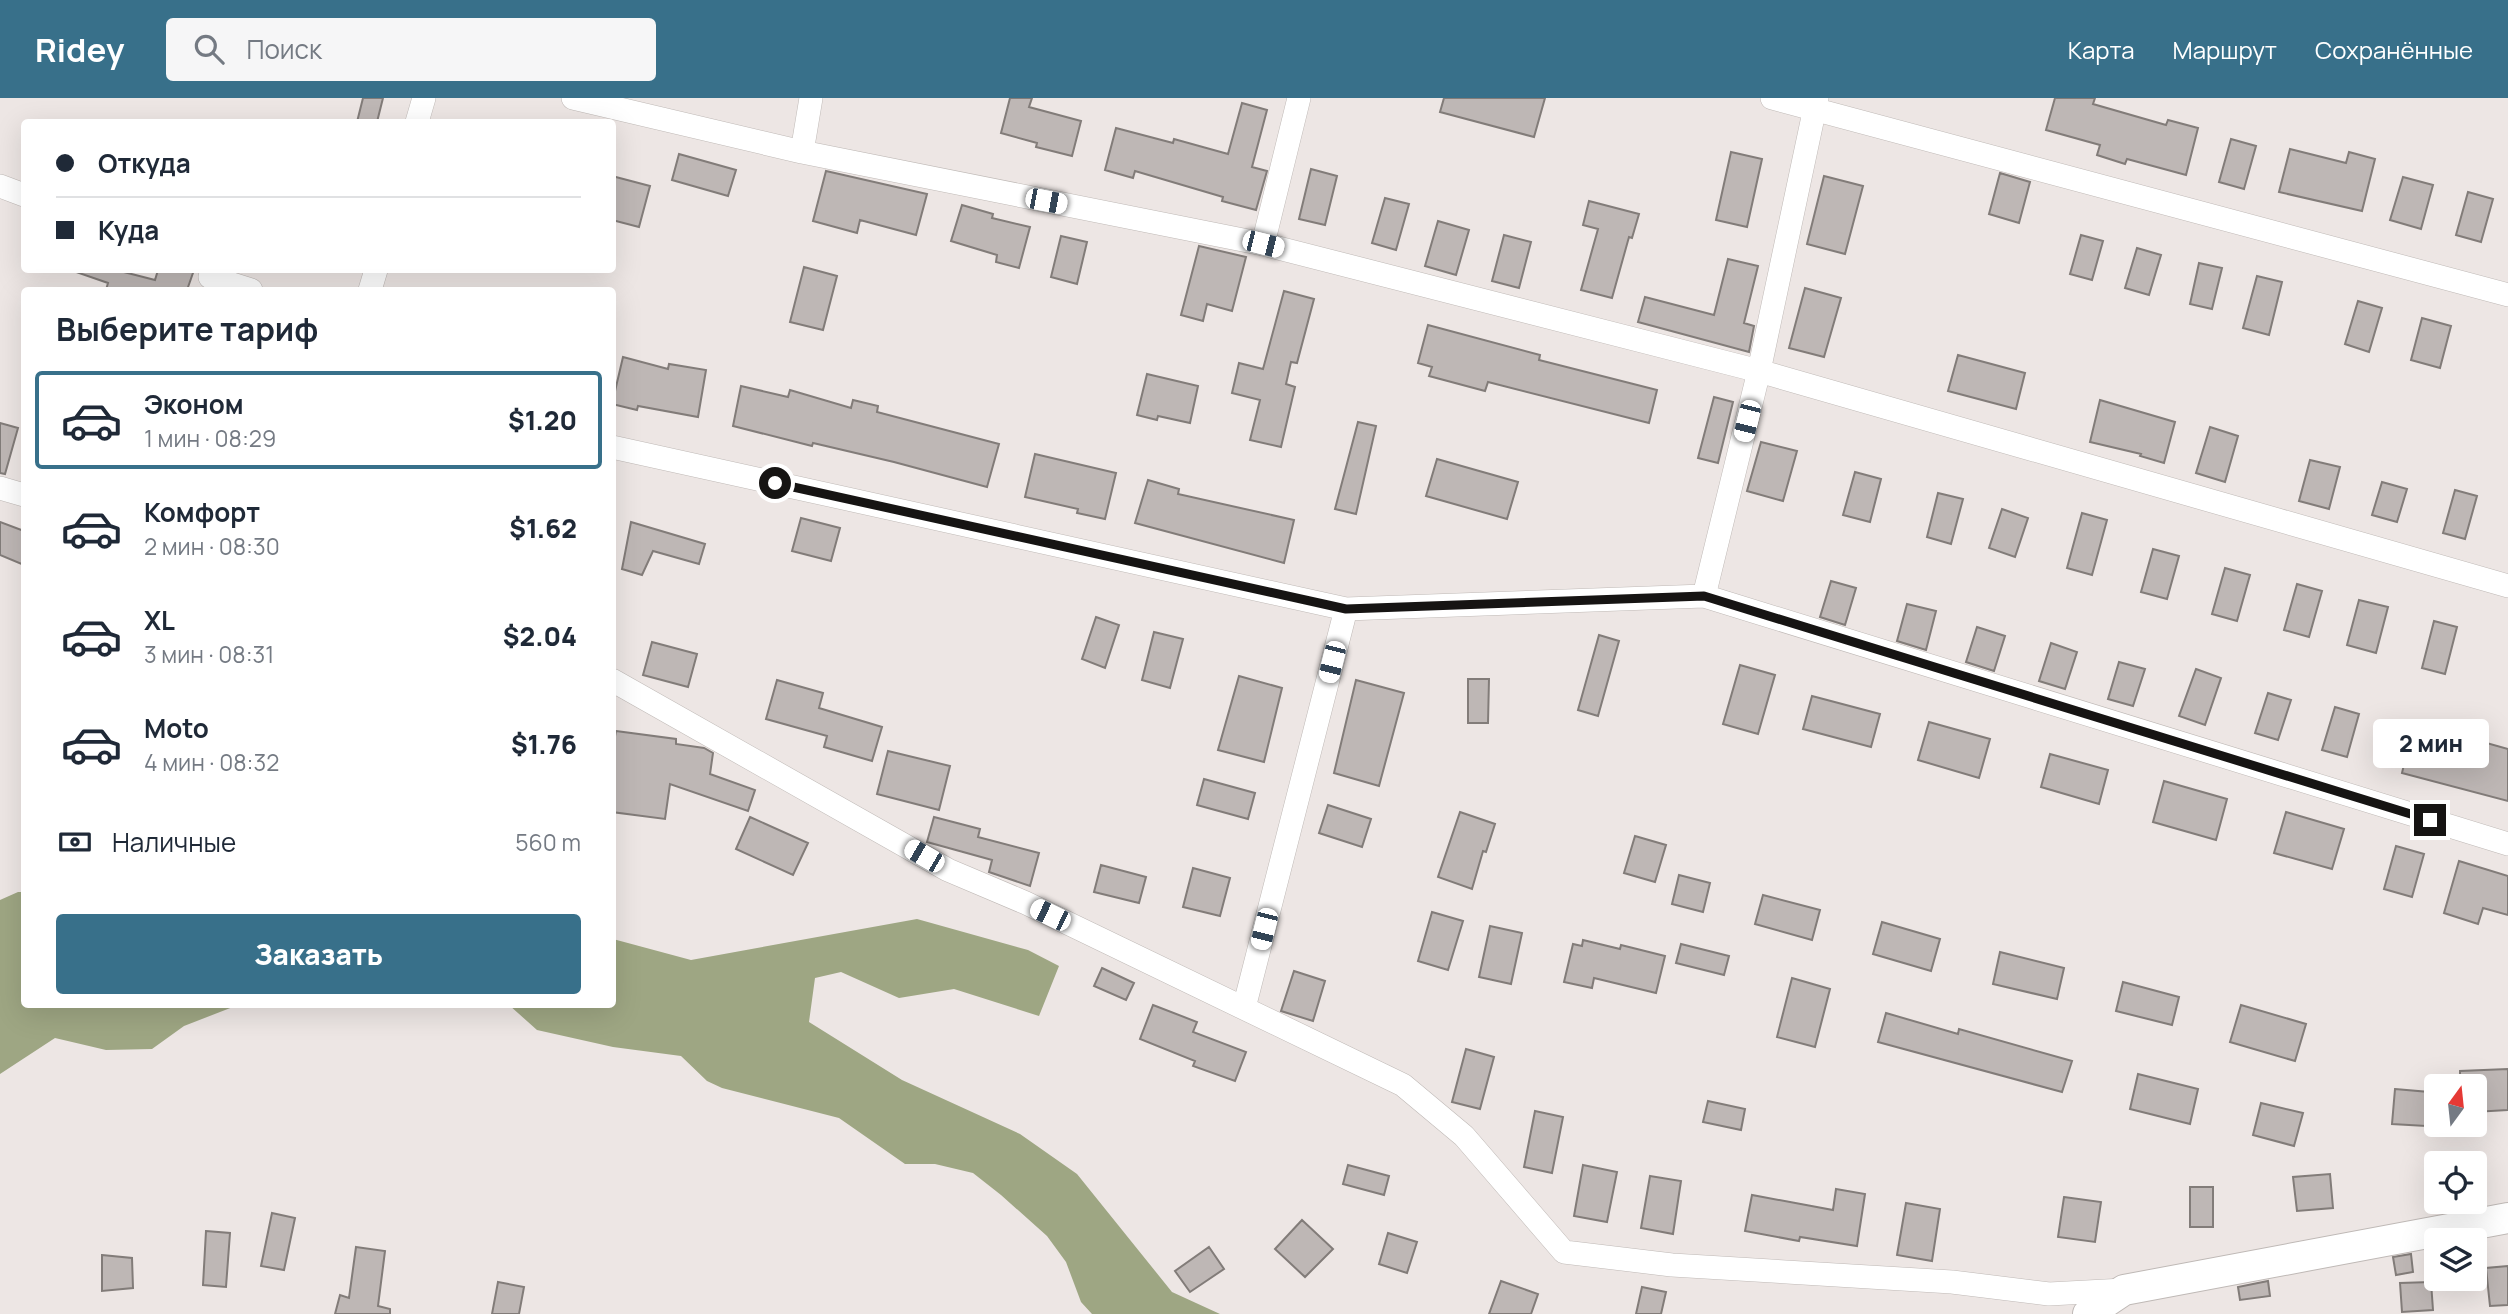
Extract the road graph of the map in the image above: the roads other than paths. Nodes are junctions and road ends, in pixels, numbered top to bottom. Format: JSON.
{"nodes":[{"id":1,"x":424,"y":98,"type":"edge"},
{"id":2,"x":573,"y":98,"type":"edge"},
{"id":3,"x":811,"y":98,"type":"edge"},
{"id":4,"x":1299,"y":98,"type":"edge"},
{"id":5,"x":1772,"y":98,"type":"edge"},
{"id":6,"x":1815,"y":103,"type":"edge"},
{"id":7,"x":418,"y":119,"type":"edge"},
{"id":8,"x":802,"y":152,"type":"junction"},
{"id":9,"x":0,"y":186,"type":"edge"},
{"id":10,"x":21,"y":193,"type":"edge"},
{"id":11,"x":1263,"y":244,"type":"junction"},
{"id":12,"x":210,"y":277,"type":"dead end"},
{"id":13,"x":242,"y":287,"type":"edge"},
{"id":14,"x":2508,"y":295,"type":"edge"},
{"id":15,"x":1759,"y":372,"type":"junction"},
{"id":16,"x":616,"y":448,"type":"edge"},
{"id":17,"x":0,"y":488,"type":"edge"},
{"id":18,"x":21,"y":494,"type":"edge"},
{"id":19,"x":2508,"y":586,"type":"edge"},
{"id":20,"x":1704,"y":596,"type":"junction"},
{"id":21,"x":1346,"y":609,"type":"junction"},
{"id":22,"x":616,"y":682,"type":"edge"},
{"id":23,"x":2508,"y":844,"type":"edge"},
{"id":24,"x":1244,"y":1008,"type":"junction"},
{"id":25,"x":2508,"y":1218,"type":"edge"},
{"id":26,"x":2124,"y":1290,"type":"junction"},
{"id":27,"x":2088,"y":1314,"type":"edge"}],
"edges":[{"from":1,"to":7,"type":"street"},
{"from":2,"to":8,"type":"street"},
{"from":3,"to":8,"type":"street"},
{"from":4,"to":11,"type":"street"},
{"from":5,"to":6,"type":"street"},
{"from":6,"to":14,"type":"street"},
{"from":6,"to":15,"type":"street"},
{"from":8,"to":11,"type":"street"},
{"from":9,"to":10,"type":"street"},
{"from":11,"to":15,"type":"street"},
{"from":12,"to":13,"type":"street"},
{"from":15,"to":19,"type":"street"},
{"from":15,"to":20,"type":"street"},
{"from":16,"to":21,"type":"street"},
{"from":17,"to":18,"type":"street"},
{"from":20,"to":21,"type":"street"},
{"from":20,"to":23,"type":"street"},
{"from":21,"to":24,"type":"street"},
{"from":22,"to":24,"type":"street"},
{"from":24,"to":26,"type":"street"},
{"from":25,"to":26,"type":"street"},
{"from":26,"to":27,"type":"street"}]}
